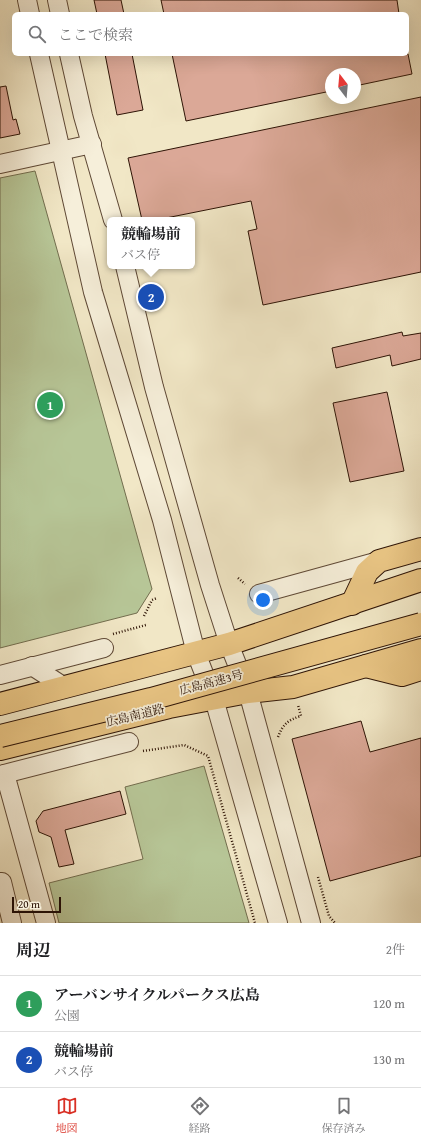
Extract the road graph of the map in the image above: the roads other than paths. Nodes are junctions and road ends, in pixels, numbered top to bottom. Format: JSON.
{"nodes":[{"id":1,"x":27,"y":0,"type":"edge"},
{"id":2,"x":57,"y":0,"type":"edge"},
{"id":3,"x":30,"y":12,"type":"edge"},
{"id":4,"x":60,"y":12,"type":"edge"},
{"id":5,"x":39,"y":56,"type":"edge"},
{"id":6,"x":69,"y":56,"type":"edge"},
{"id":7,"x":92,"y":144,"type":"junction"},
{"id":8,"x":61,"y":151,"type":"junction"},
{"id":9,"x":0,"y":164,"type":"edge"},
{"id":10,"x":111,"y":217,"type":"edge"},
{"id":11,"x":126,"y":269,"type":"edge"},
{"id":12,"x":421,"y":549,"type":"edge"},
{"id":13,"x":380,"y":561,"type":"junction"},
{"id":14,"x":421,"y":580,"type":"edge"},
{"id":15,"x":259,"y":594,"type":"dead end"},
{"id":16,"x":352,"y":604,"type":"junction"},
{"id":17,"x":421,"y":624,"type":"edge"},
{"id":18,"x":229,"y":644,"type":"junction"},
{"id":19,"x":104,"y":648,"type":"dead end"},
{"id":20,"x":421,"y":650,"type":"edge"},
{"id":21,"x":196,"y":653,"type":"junction"},
{"id":22,"x":32,"y":666,"type":"junction"},
{"id":23,"x":365,"y":666,"type":"junction"},
{"id":24,"x":421,"y":668,"type":"edge"},
{"id":25,"x":0,"y":675,"type":"edge"},
{"id":26,"x":66,"y":688,"type":"junction"},
{"id":27,"x":248,"y":692,"type":"junction"},
{"id":28,"x":214,"y":699,"type":"junction"},
{"id":29,"x":0,"y":704,"type":"edge"},
{"id":30,"x":82,"y":728,"type":"junction"},
{"id":31,"x":0,"y":736,"type":"edge"},
{"id":32,"x":129,"y":742,"type":"dead end"},
{"id":33,"x":0,"y":749,"type":"edge"},
{"id":34,"x":69,"y":758,"type":"junction"},
{"id":35,"x":3,"y":775,"type":"edge"},
{"id":36,"x":0,"y":882,"type":"edge"},
{"id":37,"x":12,"y":923,"type":"edge"},
{"id":38,"x":46,"y":923,"type":"edge"},
{"id":39,"x":278,"y":923,"type":"edge"},
{"id":40,"x":311,"y":923,"type":"edge"}],
"edges":[{"from":1,"to":3,"type":"street"},
{"from":2,"to":4,"type":"street"},
{"from":5,"to":8,"type":"street"},
{"from":6,"to":7,"type":"street"},
{"from":7,"to":8,"type":"street"},
{"from":7,"to":10,"type":"street"},
{"from":8,"to":9,"type":"street"},
{"from":8,"to":21,"type":"street"},
{"from":11,"to":18,"type":"street"},
{"from":12,"to":13,"type":"highway"},
{"from":13,"to":15,"type":"street"},
{"from":13,"to":16,"type":"highway"},
{"from":14,"to":16,"type":"highway"},
{"from":16,"to":18,"type":"highway"},
{"from":17,"to":31,"type":"highway","name":"広島高速3号","bridge":true},
{"from":18,"to":21,"type":"highway"},
{"from":18,"to":27,"type":"street"},
{"from":19,"to":22,"type":"street"},
{"from":20,"to":23,"type":"highway","name":"広島南道路"},
{"from":21,"to":26,"type":"highway"},
{"from":21,"to":28,"type":"street"},
{"from":22,"to":25,"type":"street"},
{"from":22,"to":26,"type":"street"},
{"from":23,"to":24,"type":"highway"},
{"from":23,"to":27,"type":"highway","name":"広島南道路"},
{"from":26,"to":29,"type":"highway"},
{"from":27,"to":28,"type":"highway","name":"広島南道路"},
{"from":27,"to":40,"type":"street"},
{"from":28,"to":30,"type":"highway","name":"広島南道路"},
{"from":28,"to":39,"type":"street"},
{"from":30,"to":33,"type":"highway","name":"広島南道路"},
{"from":30,"to":34,"type":"street"},
{"from":32,"to":34,"type":"street"},
{"from":34,"to":35,"type":"street"},
{"from":35,"to":38,"type":"street"},
{"from":36,"to":37,"type":"street"}]}
